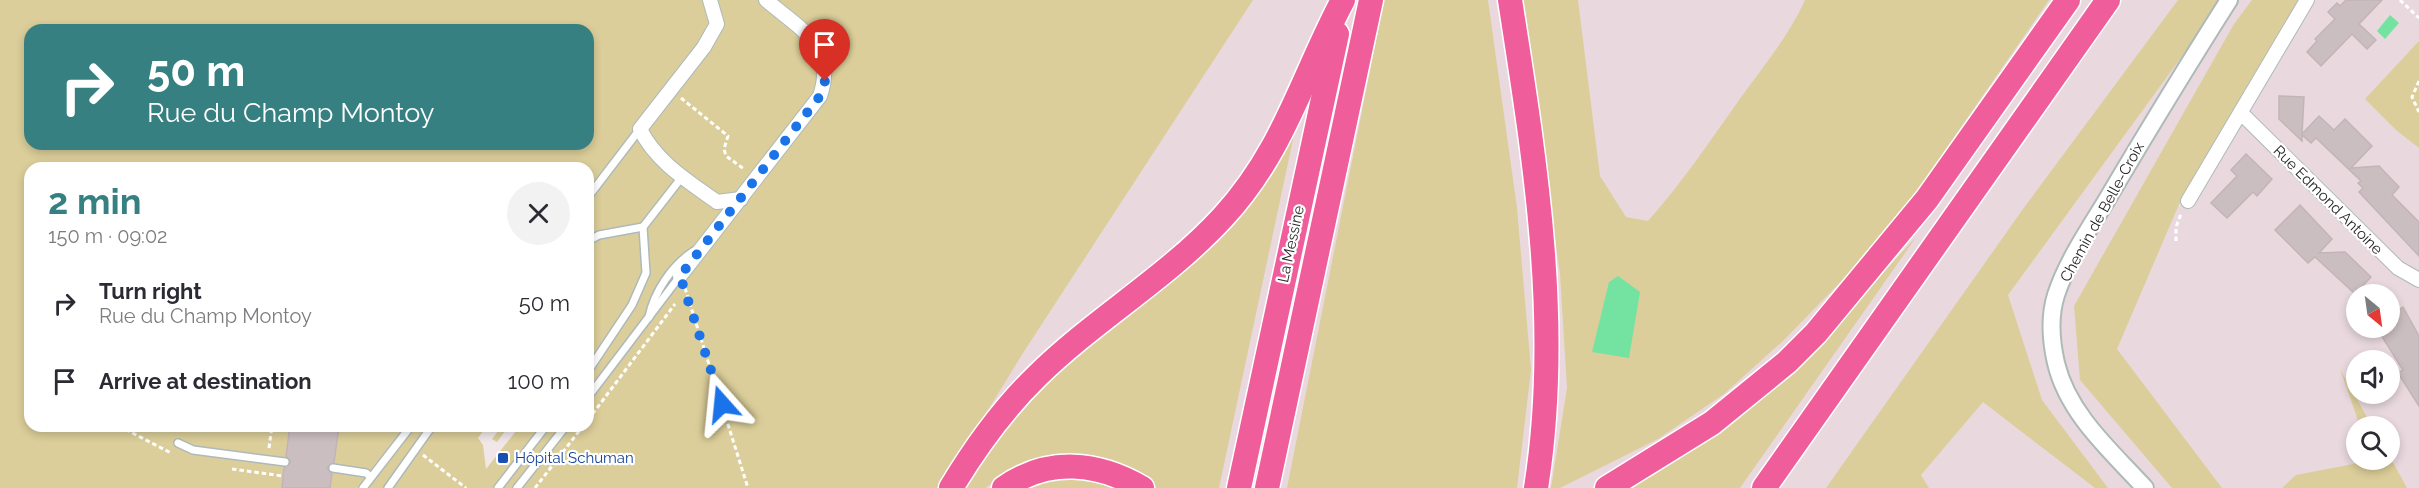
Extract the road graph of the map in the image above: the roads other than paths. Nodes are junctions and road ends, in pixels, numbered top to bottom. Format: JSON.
{"nodes":[{"id":1,"x":710,"y":0,"type":"edge"},
{"id":2,"x":766,"y":0,"type":"edge"},
{"id":3,"x":1344,"y":0,"type":"edge"},
{"id":4,"x":1371,"y":0,"type":"edge"},
{"id":5,"x":1510,"y":0,"type":"edge"},
{"id":6,"x":2068,"y":0,"type":"edge"},
{"id":7,"x":2108,"y":0,"type":"edge"},
{"id":8,"x":2229,"y":0,"type":"edge"},
{"id":9,"x":2307,"y":0,"type":"edge"},
{"id":10,"x":2241,"y":113,"type":"junction"},
{"id":11,"x":640,"y":129,"type":"junction"},
{"id":12,"x":682,"y":177,"type":"junction"},
{"id":13,"x":594,"y":189,"type":"edge"},
{"id":14,"x":741,"y":199,"type":"junction"},
{"id":15,"x":2188,"y":201,"type":"road end"},
{"id":16,"x":643,"y":227,"type":"junction"},
{"id":17,"x":594,"y":238,"type":"edge"},
{"id":18,"x":705,"y":244,"type":"junction"},
{"id":19,"x":680,"y":276,"type":"joint"},
{"id":20,"x":2419,"y":278,"type":"edge"},
{"id":21,"x":648,"y":319,"type":"junction"},
{"id":22,"x":594,"y":362,"type":"edge"},
{"id":23,"x":594,"y":389,"type":"edge"},
{"id":24,"x":406,"y":432,"type":"edge"},
{"id":25,"x":427,"y":432,"type":"edge"},
{"id":26,"x":541,"y":432,"type":"edge"},
{"id":27,"x":561,"y":432,"type":"edge"},
{"id":28,"x":177,"y":443,"type":"dead end"},
{"id":29,"x":285,"y":462,"type":"dead end"},
{"id":30,"x":333,"y":468,"type":"dead end"},
{"id":31,"x":371,"y":477,"type":"junction"},
{"id":32,"x":363,"y":488,"type":"edge"},
{"id":33,"x":388,"y":488,"type":"edge"},
{"id":34,"x":498,"y":488,"type":"edge"},
{"id":35,"x":517,"y":488,"type":"edge"},
{"id":36,"x":951,"y":488,"type":"edge"},
{"id":37,"x":1004,"y":488,"type":"edge"},
{"id":38,"x":1142,"y":488,"type":"edge"},
{"id":39,"x":1239,"y":488,"type":"edge"},
{"id":40,"x":1267,"y":488,"type":"edge"},
{"id":41,"x":1536,"y":488,"type":"edge"},
{"id":42,"x":1607,"y":488,"type":"edge"},
{"id":43,"x":1764,"y":488,"type":"edge"},
{"id":44,"x":2145,"y":488,"type":"edge"}],
"edges":[{"from":1,"to":11,"type":"street"},
{"from":2,"to":14,"type":"street"},
{"from":3,"to":36,"type":"highway"},
{"from":3,"to":39,"type":"highway","name":"La Messine"},
{"from":4,"to":40,"type":"highway","name":"La Messine"},
{"from":5,"to":41,"type":"highway"},
{"from":6,"to":42,"type":"highway"},
{"from":7,"to":43,"type":"highway"},
{"from":8,"to":44,"type":"street","name":"Chemin de Belle-Croix"},
{"from":9,"to":10,"type":"street"},
{"from":10,"to":15,"type":"street"},
{"from":10,"to":20,"type":"street","name":"Rue Edmond Antoine"},
{"from":11,"to":12,"type":"street"},
{"from":11,"to":13,"type":"lane"},
{"from":12,"to":14,"type":"street"},
{"from":12,"to":16,"type":"lane"},
{"from":14,"to":18,"type":"street"},
{"from":16,"to":17,"type":"lane"},
{"from":16,"to":22,"type":"lane"},
{"from":18,"to":19,"type":"street"},
{"from":18,"to":21,"type":"lane"},
{"from":19,"to":21,"type":"lane"},
{"from":21,"to":23,"type":"lane"},
{"from":24,"to":31,"type":"lane"},
{"from":25,"to":33,"type":"lane"},
{"from":26,"to":34,"type":"lane"},
{"from":27,"to":35,"type":"lane"},
{"from":28,"to":29,"type":"lane"},
{"from":30,"to":31,"type":"lane"},
{"from":31,"to":32,"type":"lane"},
{"from":37,"to":38,"type":"highway"}]}
